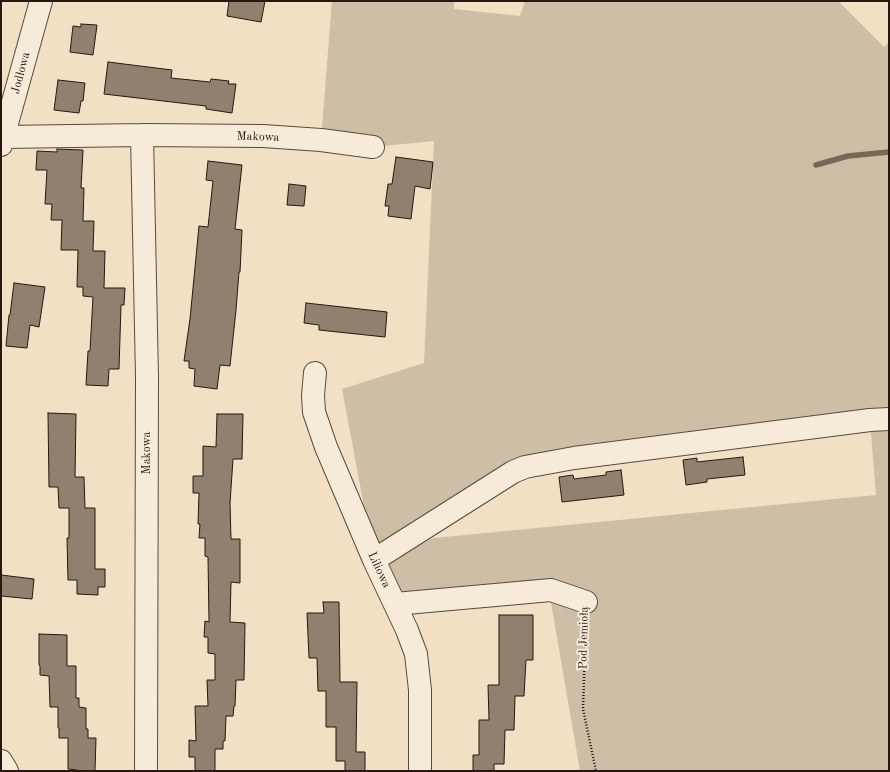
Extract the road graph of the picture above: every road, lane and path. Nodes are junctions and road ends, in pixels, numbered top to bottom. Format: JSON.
{"nodes":[{"id":1,"x":41,"y":1,"type":"edge"},
{"id":2,"x":142,"y":135,"type":"junction"},
{"id":3,"x":2,"y":141,"type":"edge"},
{"id":4,"x":373,"y":147,"type":"dead end"},
{"id":5,"x":315,"y":373,"type":"dead end"},
{"id":6,"x":889,"y":419,"type":"edge"},
{"id":7,"x":374,"y":560,"type":"junction"},
{"id":8,"x":586,"y":602,"type":"joint"},
{"id":9,"x":395,"y":604,"type":"junction"},
{"id":10,"x":1,"y":761,"type":"edge"},
{"id":11,"x":7,"y":771,"type":"edge"},
{"id":12,"x":146,"y":771,"type":"edge"},
{"id":13,"x":420,"y":771,"type":"edge"},
{"id":14,"x":596,"y":771,"type":"edge"}],
"edges":[{"from":1,"to":3,"type":"street","name":"Jodłowa"},
{"from":2,"to":3,"type":"street","name":"Makowa"},
{"from":2,"to":4,"type":"street","name":"Makowa"},
{"from":2,"to":12,"type":"street","name":"Makowa"},
{"from":5,"to":7,"type":"street","name":"Liliowa"},
{"from":6,"to":7,"type":"street"},
{"from":7,"to":9,"type":"street","name":"Liliowa"},
{"from":8,"to":9,"type":"street","name":"Pod Jemiołą"},
{"from":8,"to":14,"type":"path","name":"Pod Jemiołą"},
{"from":9,"to":13,"type":"street","name":"Liliowa"},
{"from":10,"to":11,"type":"street"}]}
